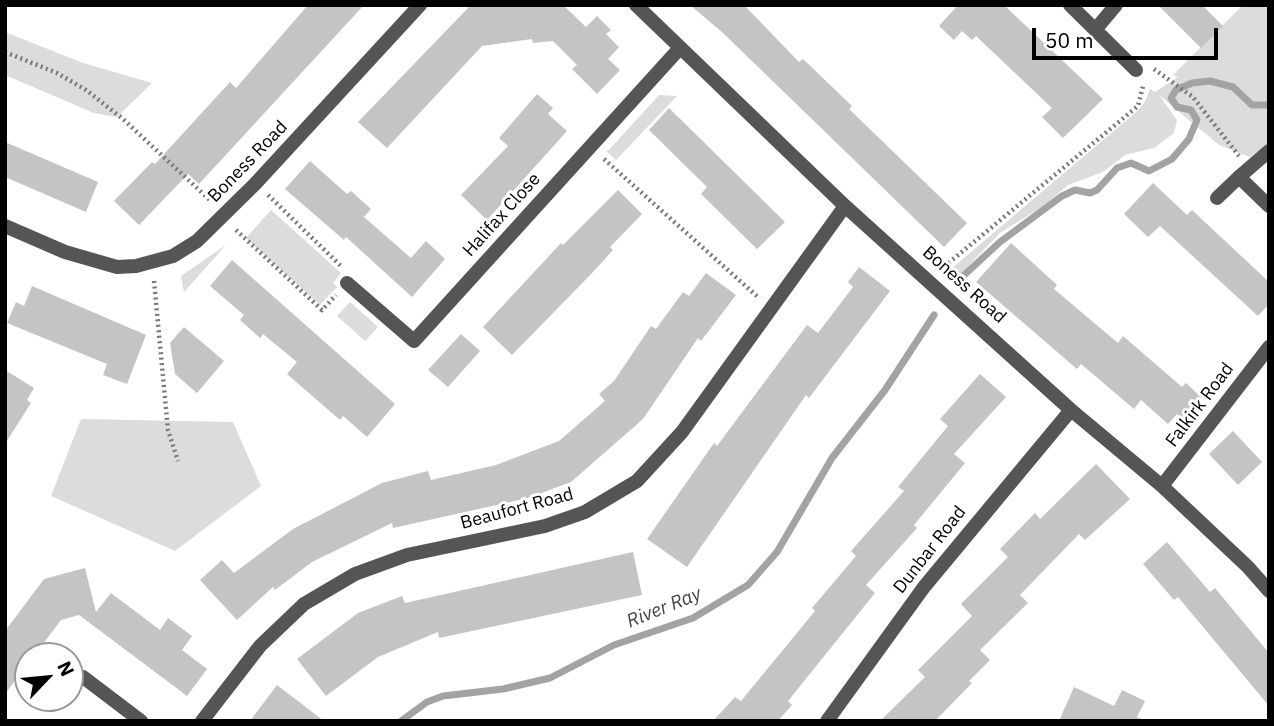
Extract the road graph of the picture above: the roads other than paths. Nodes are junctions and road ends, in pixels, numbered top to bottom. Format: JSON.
{"nodes":[{"id":1,"x":419,"y":5,"type":"edge"},
{"id":2,"x":636,"y":5,"type":"edge"},
{"id":3,"x":1070,"y":5,"type":"edge"},
{"id":4,"x":1116,"y":5,"type":"edge"},
{"id":5,"x":1095,"y":30,"type":"junction"},
{"id":6,"x":679,"y":49,"type":"junction"},
{"id":7,"x":1137,"y":71,"type":"road end"},
{"id":8,"x":1269,"y":151,"type":"edge"},
{"id":9,"x":1243,"y":173,"type":"junction"},
{"id":10,"x":1217,"y":198,"type":"dead end"},
{"id":11,"x":845,"y":206,"type":"junction"},
{"id":12,"x":1269,"y":206,"type":"edge"},
{"id":13,"x":6,"y":230,"type":"edge"},
{"id":14,"x":347,"y":283,"type":"road end"},
{"id":15,"x":1269,"y":347,"type":"edge"},
{"id":16,"x":1071,"y":410,"type":"junction"},
{"id":17,"x":1162,"y":486,"type":"junction"},
{"id":18,"x":1269,"y":591,"type":"edge"},
{"id":19,"x":84,"y":678,"type":"edge"},
{"id":20,"x":141,"y":721,"type":"edge"},
{"id":21,"x":202,"y":721,"type":"edge"},
{"id":22,"x":827,"y":721,"type":"edge"}],
"edges":[{"from":1,"to":13,"type":"street","name":"Boness Road"},
{"from":2,"to":6,"type":"street","name":"Boness Road"},
{"from":3,"to":5,"type":"street"},
{"from":4,"to":5,"type":"street"},
{"from":5,"to":7,"type":"street"},
{"from":6,"to":11,"type":"street","name":"Boness Road"},
{"from":6,"to":14,"type":"street","name":"Halifax Close"},
{"from":8,"to":9,"type":"street"},
{"from":9,"to":10,"type":"street"},
{"from":9,"to":12,"type":"street"},
{"from":11,"to":16,"type":"street","name":"Boness Road"},
{"from":11,"to":21,"type":"street","name":"Beaufort Road"},
{"from":15,"to":17,"type":"street","name":"Falkirk Road"},
{"from":16,"to":17,"type":"street","name":"Boness Road"},
{"from":16,"to":22,"type":"street","name":"Dunbar Road"},
{"from":17,"to":18,"type":"street","name":"Boness Road"},
{"from":19,"to":20,"type":"street"}]}
